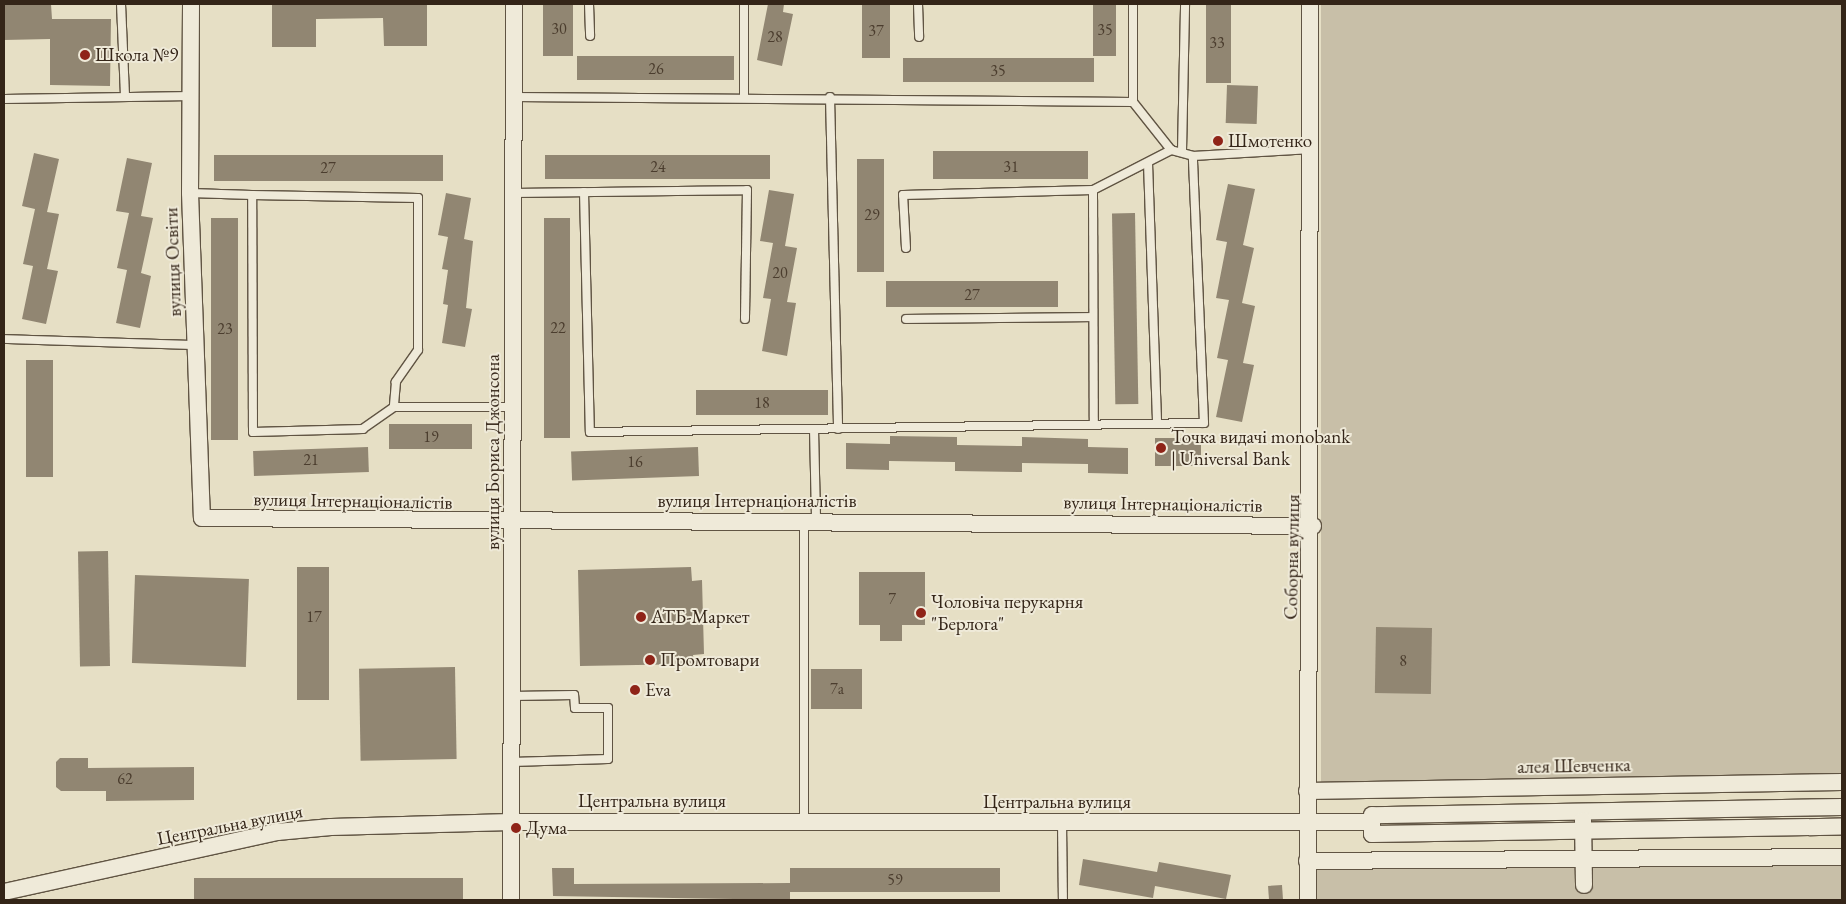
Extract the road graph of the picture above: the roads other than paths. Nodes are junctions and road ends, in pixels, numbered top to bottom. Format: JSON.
{"nodes":[{"id":1,"x":121,"y":4,"type":"edge"},
{"id":2,"x":192,"y":4,"type":"edge"},
{"id":3,"x":514,"y":4,"type":"edge"},
{"id":4,"x":589,"y":4,"type":"edge"},
{"id":5,"x":744,"y":4,"type":"edge"},
{"id":6,"x":918,"y":4,"type":"edge"},
{"id":7,"x":1133,"y":4,"type":"edge"},
{"id":8,"x":1185,"y":4,"type":"edge"},
{"id":9,"x":1310,"y":4,"type":"edge"},
{"id":10,"x":590,"y":36,"type":"dead end"},
{"id":11,"x":919,"y":37,"type":"dead end"},
{"id":12,"x":192,"y":96,"type":"junction"},
{"id":13,"x":744,"y":96,"type":"junction"},
{"id":14,"x":125,"y":97,"type":"junction"},
{"id":15,"x":514,"y":97,"type":"junction"},
{"id":16,"x":830,"y":97,"type":"junction"},
{"id":17,"x":4,"y":99,"type":"edge"},
{"id":18,"x":1133,"y":102,"type":"junction"},
{"id":19,"x":1313,"y":149,"type":"junction"},
{"id":20,"x":1171,"y":150,"type":"junction"},
{"id":21,"x":1182,"y":151,"type":"junction"},
{"id":22,"x":1193,"y":156,"type":"junction"},
{"id":23,"x":1148,"y":163,"type":"junction"},
{"id":24,"x":1093,"y":190,"type":"junction"},
{"id":25,"x":513,"y":192,"type":"junction"},
{"id":26,"x":584,"y":192,"type":"junction"},
{"id":27,"x":190,"y":194,"type":"junction"},
{"id":28,"x":252,"y":195,"type":"junction"},
{"id":29,"x":906,"y":248,"type":"dead end"},
{"id":30,"x":1094,"y":317,"type":"junction"},
{"id":31,"x":745,"y":319,"type":"dead end"},
{"id":32,"x":906,"y":319,"type":"dead end"},
{"id":33,"x":4,"y":339,"type":"edge"},
{"id":34,"x":196,"y":345,"type":"junction"},
{"id":35,"x":394,"y":407,"type":"junction"},
{"id":36,"x":513,"y":407,"type":"junction"},
{"id":37,"x":1094,"y":422,"type":"junction"},
{"id":38,"x":1157,"y":422,"type":"junction"},
{"id":39,"x":814,"y":429,"type":"junction"},
{"id":40,"x":838,"y":429,"type":"junction"},
{"id":41,"x":202,"y":518,"type":"joint"},
{"id":42,"x":810,"y":520,"type":"junction"},
{"id":43,"x":512,"y":523,"type":"junction"},
{"id":44,"x":1312,"y":526,"type":"junction"},
{"id":45,"x":512,"y":696,"type":"junction"},
{"id":46,"x":512,"y":762,"type":"junction"},
{"id":47,"x":1842,"y":782,"type":"edge"},
{"id":48,"x":1307,"y":791,"type":"junction"},
{"id":49,"x":1842,"y":807,"type":"edge"},
{"id":50,"x":1583,"y":811,"type":"junction"},
{"id":51,"x":804,"y":821,"type":"junction"},
{"id":52,"x":511,"y":822,"type":"junction"},
{"id":53,"x":1307,"y":822,"type":"junction"},
{"id":54,"x":1372,"y":822,"type":"junction"},
{"id":55,"x":1062,"y":824,"type":"junction"},
{"id":56,"x":1842,"y":827,"type":"edge"},
{"id":57,"x":1584,"y":831,"type":"junction"},
{"id":58,"x":1842,"y":857,"type":"edge"},
{"id":59,"x":1584,"y":859,"type":"junction"},
{"id":60,"x":1307,"y":861,"type":"junction"},
{"id":61,"x":1584,"y":885,"type":"dead end"},
{"id":62,"x":4,"y":892,"type":"edge"},
{"id":63,"x":512,"y":900,"type":"edge"},
{"id":64,"x":1063,"y":900,"type":"edge"},
{"id":65,"x":1308,"y":900,"type":"edge"}],
"edges":[{"from":1,"to":14,"type":"lane"},
{"from":2,"to":12,"type":"street","name":"вулиця Освіти"},
{"from":3,"to":15,"type":"street","name":"вулиця Бориса Джонсона"},
{"from":4,"to":10,"type":"lane"},
{"from":5,"to":13,"type":"lane"},
{"from":6,"to":11,"type":"lane"},
{"from":7,"to":18,"type":"lane"},
{"from":8,"to":21,"type":"lane"},
{"from":9,"to":19,"type":"street","name":"Соборна вулиця"},
{"from":12,"to":14,"type":"lane"},
{"from":12,"to":27,"type":"street","name":"вулиця Освіти"},
{"from":13,"to":15,"type":"lane"},
{"from":13,"to":16,"type":"lane"},
{"from":14,"to":17,"type":"lane"},
{"from":15,"to":25,"type":"street","name":"вулиця Бориса Джонсона"},
{"from":16,"to":18,"type":"lane"},
{"from":16,"to":40,"type":"lane"},
{"from":18,"to":20,"type":"lane"},
{"from":19,"to":22,"type":"lane"},
{"from":19,"to":44,"type":"street","name":"Соборна вулиця"},
{"from":20,"to":21,"type":"lane"},
{"from":20,"to":23,"type":"lane"},
{"from":21,"to":22,"type":"lane"},
{"from":22,"to":38,"type":"lane"},
{"from":23,"to":24,"type":"lane"},
{"from":23,"to":38,"type":"lane"},
{"from":24,"to":29,"type":"lane"},
{"from":24,"to":30,"type":"lane"},
{"from":25,"to":26,"type":"lane"},
{"from":25,"to":36,"type":"street","name":"вулиця Бориса Джонсона"},
{"from":26,"to":31,"type":"lane"},
{"from":26,"to":39,"type":"lane"},
{"from":27,"to":28,"type":"lane"},
{"from":27,"to":34,"type":"street","name":"вулиця Освіти"},
{"from":28,"to":35,"type":"lane"},
{"from":28,"to":35,"type":"lane"},
{"from":30,"to":32,"type":"lane"},
{"from":30,"to":37,"type":"lane"},
{"from":33,"to":34,"type":"lane"},
{"from":34,"to":41,"type":"street","name":"вулиця Освіти"},
{"from":35,"to":36,"type":"lane"},
{"from":36,"to":43,"type":"street","name":"вулиця Бориса Джонсона"},
{"from":37,"to":38,"type":"lane"},
{"from":37,"to":40,"type":"lane"},
{"from":39,"to":40,"type":"lane"},
{"from":39,"to":42,"type":"lane"},
{"from":41,"to":43,"type":"street","name":"вулиця Інтернаціоналістів"},
{"from":42,"to":43,"type":"street","name":"вулиця Інтернаціоналістів"},
{"from":42,"to":44,"type":"street","name":"вулиця Інтернаціоналістів"},
{"from":42,"to":51,"type":"lane"},
{"from":43,"to":45,"type":"street","name":"вулиця Бориса Джонсона"},
{"from":44,"to":48,"type":"street","name":"Соборна вулиця"},
{"from":45,"to":46,"type":"street","name":"вулиця Бориса Джонсона"},
{"from":45,"to":46,"type":"lane"},
{"from":46,"to":52,"type":"street","name":"вулиця Бориса Джонсона"},
{"from":47,"to":48,"type":"street","name":"алея Шевченка"},
{"from":48,"to":53,"type":"street","name":"Соборна вулиця"},
{"from":49,"to":50,"type":"street"},
{"from":50,"to":54,"type":"street"},
{"from":50,"to":57,"type":"street"},
{"from":51,"to":52,"type":"street","name":"Центральна вулиця"},
{"from":51,"to":55,"type":"street","name":"Центральна вулиця"},
{"from":52,"to":62,"type":"street","name":"Центральна вулиця"},
{"from":52,"to":63,"type":"street","name":"вулиця Бориса Джонсона"},
{"from":53,"to":54,"type":"street"},
{"from":53,"to":55,"type":"street","name":"Центральна вулиця"},
{"from":53,"to":60,"type":"street","name":"Соборна вулиця"},
{"from":54,"to":57,"type":"street"},
{"from":55,"to":64,"type":"lane"},
{"from":56,"to":57,"type":"street"},
{"from":57,"to":59,"type":"street"},
{"from":58,"to":59,"type":"street"},
{"from":59,"to":60,"type":"street"},
{"from":59,"to":61,"type":"street"},
{"from":60,"to":65,"type":"street","name":"Соборна вулиця"}]}
